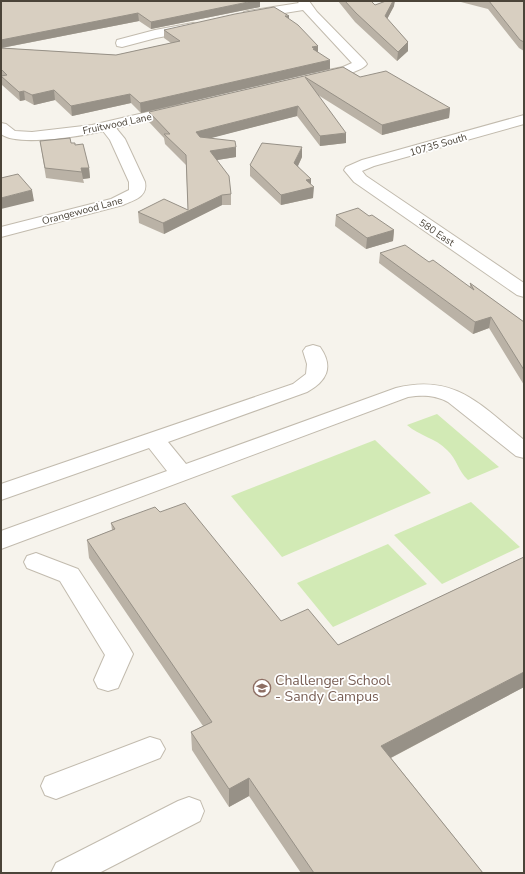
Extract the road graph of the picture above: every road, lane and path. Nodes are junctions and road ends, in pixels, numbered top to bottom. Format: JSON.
{"nodes":[{"id":1,"x":304,"y":4,"type":"edge"},
{"id":2,"x":240,"y":17,"type":"edge"},
{"id":3,"x":201,"y":25,"type":"edge"},
{"id":4,"x":122,"y":43,"type":"dead end"},
{"id":5,"x":308,"y":79,"type":"edge"},
{"id":6,"x":192,"y":106,"type":"edge"},
{"id":7,"x":524,"y":120,"type":"edge"},
{"id":8,"x":107,"y":126,"type":"junction"},
{"id":9,"x":6,"y":131,"type":"edge"},
{"id":10,"x":352,"y":170,"type":"joint"},
{"id":11,"x":1,"y":232,"type":"edge"},
{"id":12,"x":524,"y":291,"type":"edge"},
{"id":13,"x":313,"y":351,"type":"dead end"},
{"id":14,"x":154,"y":439,"type":"junction"},
{"id":15,"x":524,"y":451,"type":"edge"},
{"id":16,"x":182,"y":474,"type":"junction"},
{"id":17,"x":1,"y":492,"type":"edge"},
{"id":18,"x":10,"y":537,"type":"edge"},
{"id":19,"x":36,"y":562,"type":"dead end"},
{"id":20,"x":108,"y":680,"type":"dead end"},
{"id":21,"x":150,"y":749,"type":"dead end"},
{"id":22,"x":56,"y":786,"type":"dead end"},
{"id":23,"x":189,"y":811,"type":"dead end"},
{"id":24,"x":67,"y":873,"type":"edge"}],
"edges":[{"from":1,"to":2,"type":"street"},
{"from":1,"to":5,"type":"street"},
{"from":3,"to":4,"type":"street"},
{"from":6,"to":8,"type":"street","name":"Fruitwood Lane"},
{"from":7,"to":10,"type":"street","name":"10735 South"},
{"from":8,"to":9,"type":"street","name":"Fruitwood Lane"},
{"from":8,"to":11,"type":"street","name":"Orangewood Lane"},
{"from":10,"to":12,"type":"street","name":"580 East"},
{"from":13,"to":14,"type":"street"},
{"from":14,"to":16,"type":"street"},
{"from":14,"to":17,"type":"street"},
{"from":15,"to":16,"type":"street"},
{"from":16,"to":18,"type":"street"},
{"from":19,"to":20,"type":"street"},
{"from":21,"to":22,"type":"street"},
{"from":23,"to":24,"type":"street"}]}
